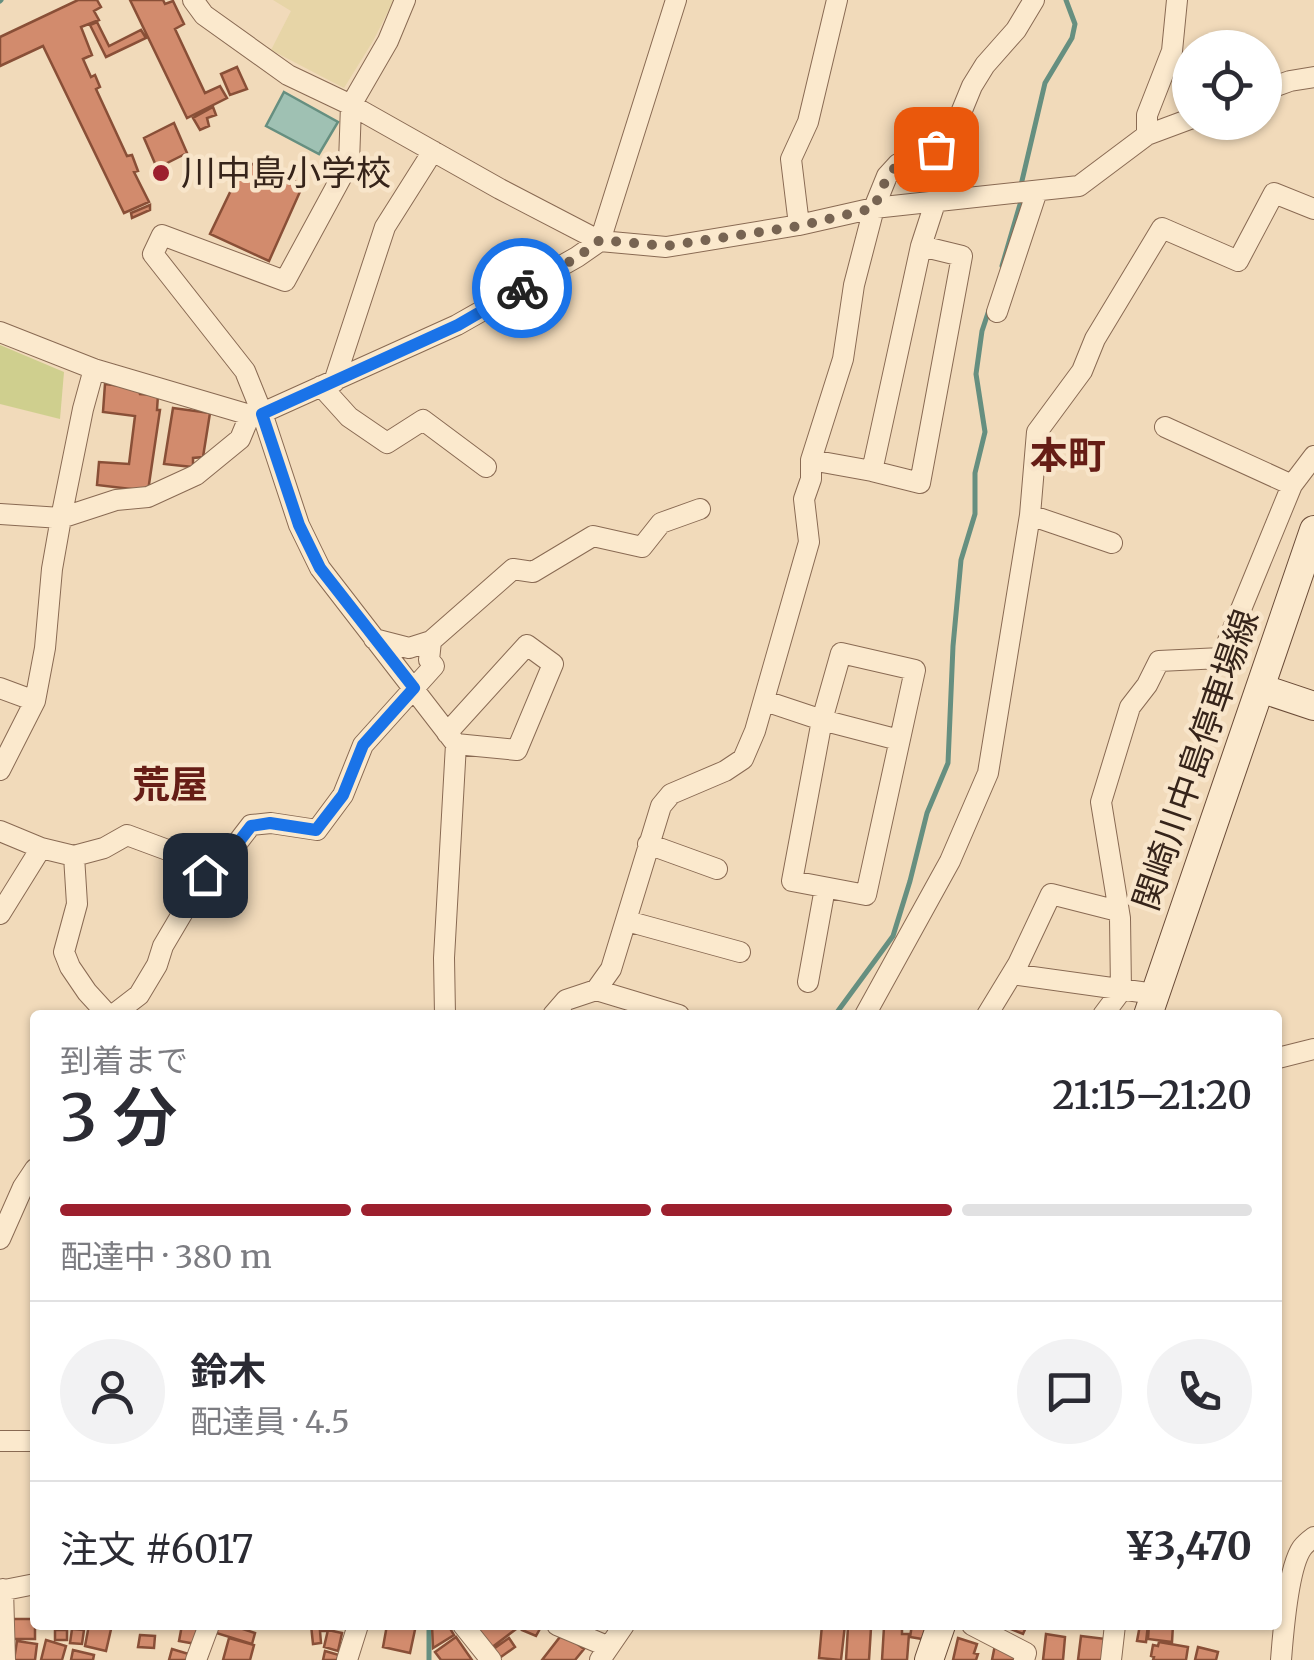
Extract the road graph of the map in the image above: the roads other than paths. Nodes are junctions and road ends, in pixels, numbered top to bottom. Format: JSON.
{"nodes":[{"id":1,"x":193,"y":0,"type":"edge"},
{"id":2,"x":406,"y":0,"type":"edge"},
{"id":3,"x":676,"y":0,"type":"edge"},
{"id":4,"x":837,"y":0,"type":"edge"},
{"id":5,"x":1034,"y":0,"type":"edge"},
{"id":6,"x":1177,"y":0,"type":"edge"},
{"id":7,"x":1314,"y":77,"type":"edge"},
{"id":8,"x":1282,"y":84,"type":"edge"},
{"id":9,"x":351,"y":105,"type":"junction"},
{"id":10,"x":1172,"y":126,"type":"edge"},
{"id":11,"x":1147,"y":135,"type":"junction"},
{"id":12,"x":433,"y":151,"type":"junction"},
{"id":13,"x":1037,"y":191,"type":"junction"},
{"id":14,"x":935,"y":203,"type":"junction"},
{"id":15,"x":874,"y":208,"type":"junction"},
{"id":16,"x":1314,"y":209,"type":"edge"},
{"id":17,"x":800,"y":226,"type":"junction"},
{"id":18,"x":600,"y":240,"type":"junction"},
{"id":19,"x":921,"y":246,"type":"junction"},
{"id":20,"x":997,"y":312,"type":"dead end"},
{"id":21,"x":0,"y":332,"type":"edge"},
{"id":22,"x":94,"y":368,"type":"junction"},
{"id":23,"x":328,"y":384,"type":"junction"},
{"id":24,"x":256,"y":414,"type":"junction"},
{"id":25,"x":1165,"y":427,"type":"dead end"},
{"id":26,"x":1314,"y":456,"type":"edge"},
{"id":27,"x":810,"y":460,"type":"junction"},
{"id":28,"x":486,"y":467,"type":"dead end"},
{"id":29,"x":872,"y":471,"type":"junction"},
{"id":30,"x":1292,"y":485,"type":"junction"},
{"id":31,"x":700,"y":510,"type":"dead end"},
{"id":32,"x":0,"y":514,"type":"edge"},
{"id":33,"x":1030,"y":514,"type":"junction"},
{"id":34,"x":60,"y":518,"type":"junction"},
{"id":35,"x":1314,"y":530,"type":"edge"},
{"id":36,"x":1112,"y":543,"type":"dead end"},
{"id":37,"x":374,"y":639,"type":"junction"},
{"id":38,"x":430,"y":641,"type":"junction"},
{"id":39,"x":0,"y":688,"type":"edge"},
{"id":40,"x":414,"y":688,"type":"junction"},
{"id":41,"x":1260,"y":688,"type":"junction"},
{"id":42,"x":35,"y":700,"type":"junction"},
{"id":43,"x":765,"y":701,"type":"junction"},
{"id":44,"x":1314,"y":706,"type":"edge"},
{"id":45,"x":822,"y":720,"type":"junction"},
{"id":46,"x":452,"y":739,"type":"junction"},
{"id":47,"x":899,"y":740,"type":"junction"},
{"id":48,"x":0,"y":770,"type":"edge"},
{"id":49,"x":0,"y":830,"type":"edge"},
{"id":50,"x":648,"y":844,"type":"junction"},
{"id":51,"x":41,"y":848,"type":"junction"},
{"id":52,"x":74,"y":856,"type":"junction"},
{"id":53,"x":205,"y":856,"type":"junction"},
{"id":54,"x":717,"y":869,"type":"dead end"},
{"id":55,"x":825,"y":888,"type":"junction"},
{"id":56,"x":1118,"y":911,"type":"junction"},
{"id":57,"x":0,"y":914,"type":"edge"},
{"id":58,"x":627,"y":921,"type":"junction"},
{"id":59,"x":740,"y":952,"type":"dead end"},
{"id":60,"x":1012,"y":974,"type":"junction"},
{"id":61,"x":808,"y":982,"type":"dead end"},
{"id":62,"x":596,"y":990,"type":"junction"},
{"id":63,"x":1121,"y":991,"type":"junction"},
{"id":64,"x":1152,"y":1004,"type":"edge"},
{"id":65,"x":105,"y":1010,"type":"edge"},
{"id":66,"x":117,"y":1010,"type":"edge"},
{"id":67,"x":445,"y":1010,"type":"edge"},
{"id":68,"x":557,"y":1010,"type":"edge"},
{"id":69,"x":662,"y":1010,"type":"edge"},
{"id":70,"x":868,"y":1010,"type":"edge"},
{"id":71,"x":990,"y":1010,"type":"edge"},
{"id":72,"x":1108,"y":1010,"type":"edge"},
{"id":73,"x":1314,"y":1049,"type":"edge"},
{"id":74,"x":1282,"y":1057,"type":"edge"},
{"id":75,"x":30,"y":1177,"type":"edge"},
{"id":76,"x":0,"y":1239,"type":"edge"},
{"id":77,"x":0,"y":1441,"type":"edge"},
{"id":78,"x":30,"y":1441,"type":"edge"},
{"id":79,"x":1314,"y":1536,"type":"edge"},
{"id":80,"x":30,"y":1585,"type":"edge"},
{"id":81,"x":2,"y":1590,"type":"edge"},
{"id":82,"x":206,"y":1630,"type":"edge"},
{"id":83,"x":356,"y":1630,"type":"edge"},
{"id":84,"x":467,"y":1630,"type":"edge"},
{"id":85,"x":565,"y":1630,"type":"edge"},
{"id":86,"x":620,"y":1630,"type":"edge"},
{"id":87,"x":938,"y":1630,"type":"edge"},
{"id":88,"x":982,"y":1630,"type":"edge"},
{"id":89,"x":1114,"y":1630,"type":"edge"},
{"id":90,"x":604,"y":1653,"type":"edge"},
{"id":91,"x":5,"y":1660,"type":"edge"},
{"id":92,"x":196,"y":1660,"type":"edge"},
{"id":93,"x":346,"y":1660,"type":"edge"},
{"id":94,"x":491,"y":1660,"type":"edge"},
{"id":95,"x":928,"y":1660,"type":"edge"},
{"id":96,"x":1024,"y":1660,"type":"edge"},
{"id":97,"x":1111,"y":1660,"type":"edge"},
{"id":98,"x":1281,"y":1660,"type":"edge"}],
"edges":[{"from":1,"to":9,"type":"street"},
{"from":2,"to":9,"type":"street"},
{"from":3,"to":18,"type":"street"},
{"from":4,"to":17,"type":"street"},
{"from":5,"to":15,"type":"street"},
{"from":6,"to":11,"type":"street"},
{"from":7,"to":8,"type":"street"},
{"from":9,"to":12,"type":"street"},
{"from":9,"to":24,"type":"street"},
{"from":10,"to":11,"type":"street"},
{"from":11,"to":13,"type":"street"},
{"from":12,"to":18,"type":"street"},
{"from":12,"to":23,"type":"street"},
{"from":13,"to":14,"type":"street"},
{"from":13,"to":20,"type":"street"},
{"from":14,"to":15,"type":"street"},
{"from":14,"to":19,"type":"street"},
{"from":15,"to":17,"type":"street"},
{"from":15,"to":27,"type":"street"},
{"from":16,"to":33,"type":"street"},
{"from":17,"to":18,"type":"street"},
{"from":18,"to":23,"type":"street"},
{"from":19,"to":29,"type":"street"},
{"from":19,"to":29,"type":"street"},
{"from":21,"to":22,"type":"street"},
{"from":22,"to":24,"type":"street"},
{"from":22,"to":34,"type":"street"},
{"from":23,"to":24,"type":"street"},
{"from":23,"to":28,"type":"street"},
{"from":24,"to":34,"type":"street"},
{"from":24,"to":37,"type":"street"},
{"from":25,"to":30,"type":"street"},
{"from":26,"to":30,"type":"street"},
{"from":27,"to":29,"type":"street"},
{"from":27,"to":43,"type":"street"},
{"from":30,"to":56,"type":"street"},
{"from":31,"to":38,"type":"street"},
{"from":32,"to":34,"type":"street"},
{"from":33,"to":36,"type":"street"},
{"from":33,"to":70,"type":"street"},
{"from":34,"to":42,"type":"street"},
{"from":35,"to":41,"type":"main road","name":"関崎川中島停車場線"},
{"from":37,"to":38,"type":"street"},
{"from":37,"to":40,"type":"street"},
{"from":38,"to":40,"type":"street"},
{"from":39,"to":42,"type":"street"},
{"from":40,"to":46,"type":"street"},
{"from":40,"to":53,"type":"street"},
{"from":41,"to":44,"type":"main road"},
{"from":41,"to":64,"type":"main road","name":"関崎川中島停車場線"},
{"from":42,"to":48,"type":"street"},
{"from":43,"to":45,"type":"street"},
{"from":43,"to":50,"type":"street"},
{"from":45,"to":47,"type":"street"},
{"from":45,"to":47,"type":"street"},
{"from":45,"to":55,"type":"street"},
{"from":46,"to":46,"type":"street"},
{"from":46,"to":67,"type":"street"},
{"from":47,"to":55,"type":"street"},
{"from":49,"to":51,"type":"street"},
{"from":50,"to":54,"type":"street"},
{"from":50,"to":58,"type":"street"},
{"from":51,"to":52,"type":"street"},
{"from":51,"to":57,"type":"street"},
{"from":52,"to":53,"type":"street"},
{"from":52,"to":65,"type":"street"},
{"from":53,"to":66,"type":"street"},
{"from":55,"to":61,"type":"street"},
{"from":56,"to":60,"type":"street"},
{"from":56,"to":63,"type":"street"},
{"from":58,"to":59,"type":"street"},
{"from":58,"to":62,"type":"street"},
{"from":60,"to":63,"type":"street"},
{"from":60,"to":71,"type":"street"},
{"from":62,"to":68,"type":"street"},
{"from":62,"to":69,"type":"street"},
{"from":63,"to":64,"type":"street"},
{"from":63,"to":72,"type":"street"},
{"from":73,"to":74,"type":"street"},
{"from":75,"to":76,"type":"street"},
{"from":77,"to":78,"type":"street"},
{"from":79,"to":98,"type":"street"},
{"from":80,"to":81,"type":"street"},
{"from":81,"to":91,"type":"street"},
{"from":82,"to":92,"type":"street"},
{"from":83,"to":93,"type":"street"},
{"from":84,"to":94,"type":"street"},
{"from":85,"to":90,"type":"street"},
{"from":86,"to":90,"type":"street"},
{"from":87,"to":95,"type":"main road"},
{"from":88,"to":96,"type":"street"},
{"from":89,"to":97,"type":"street"}]}
